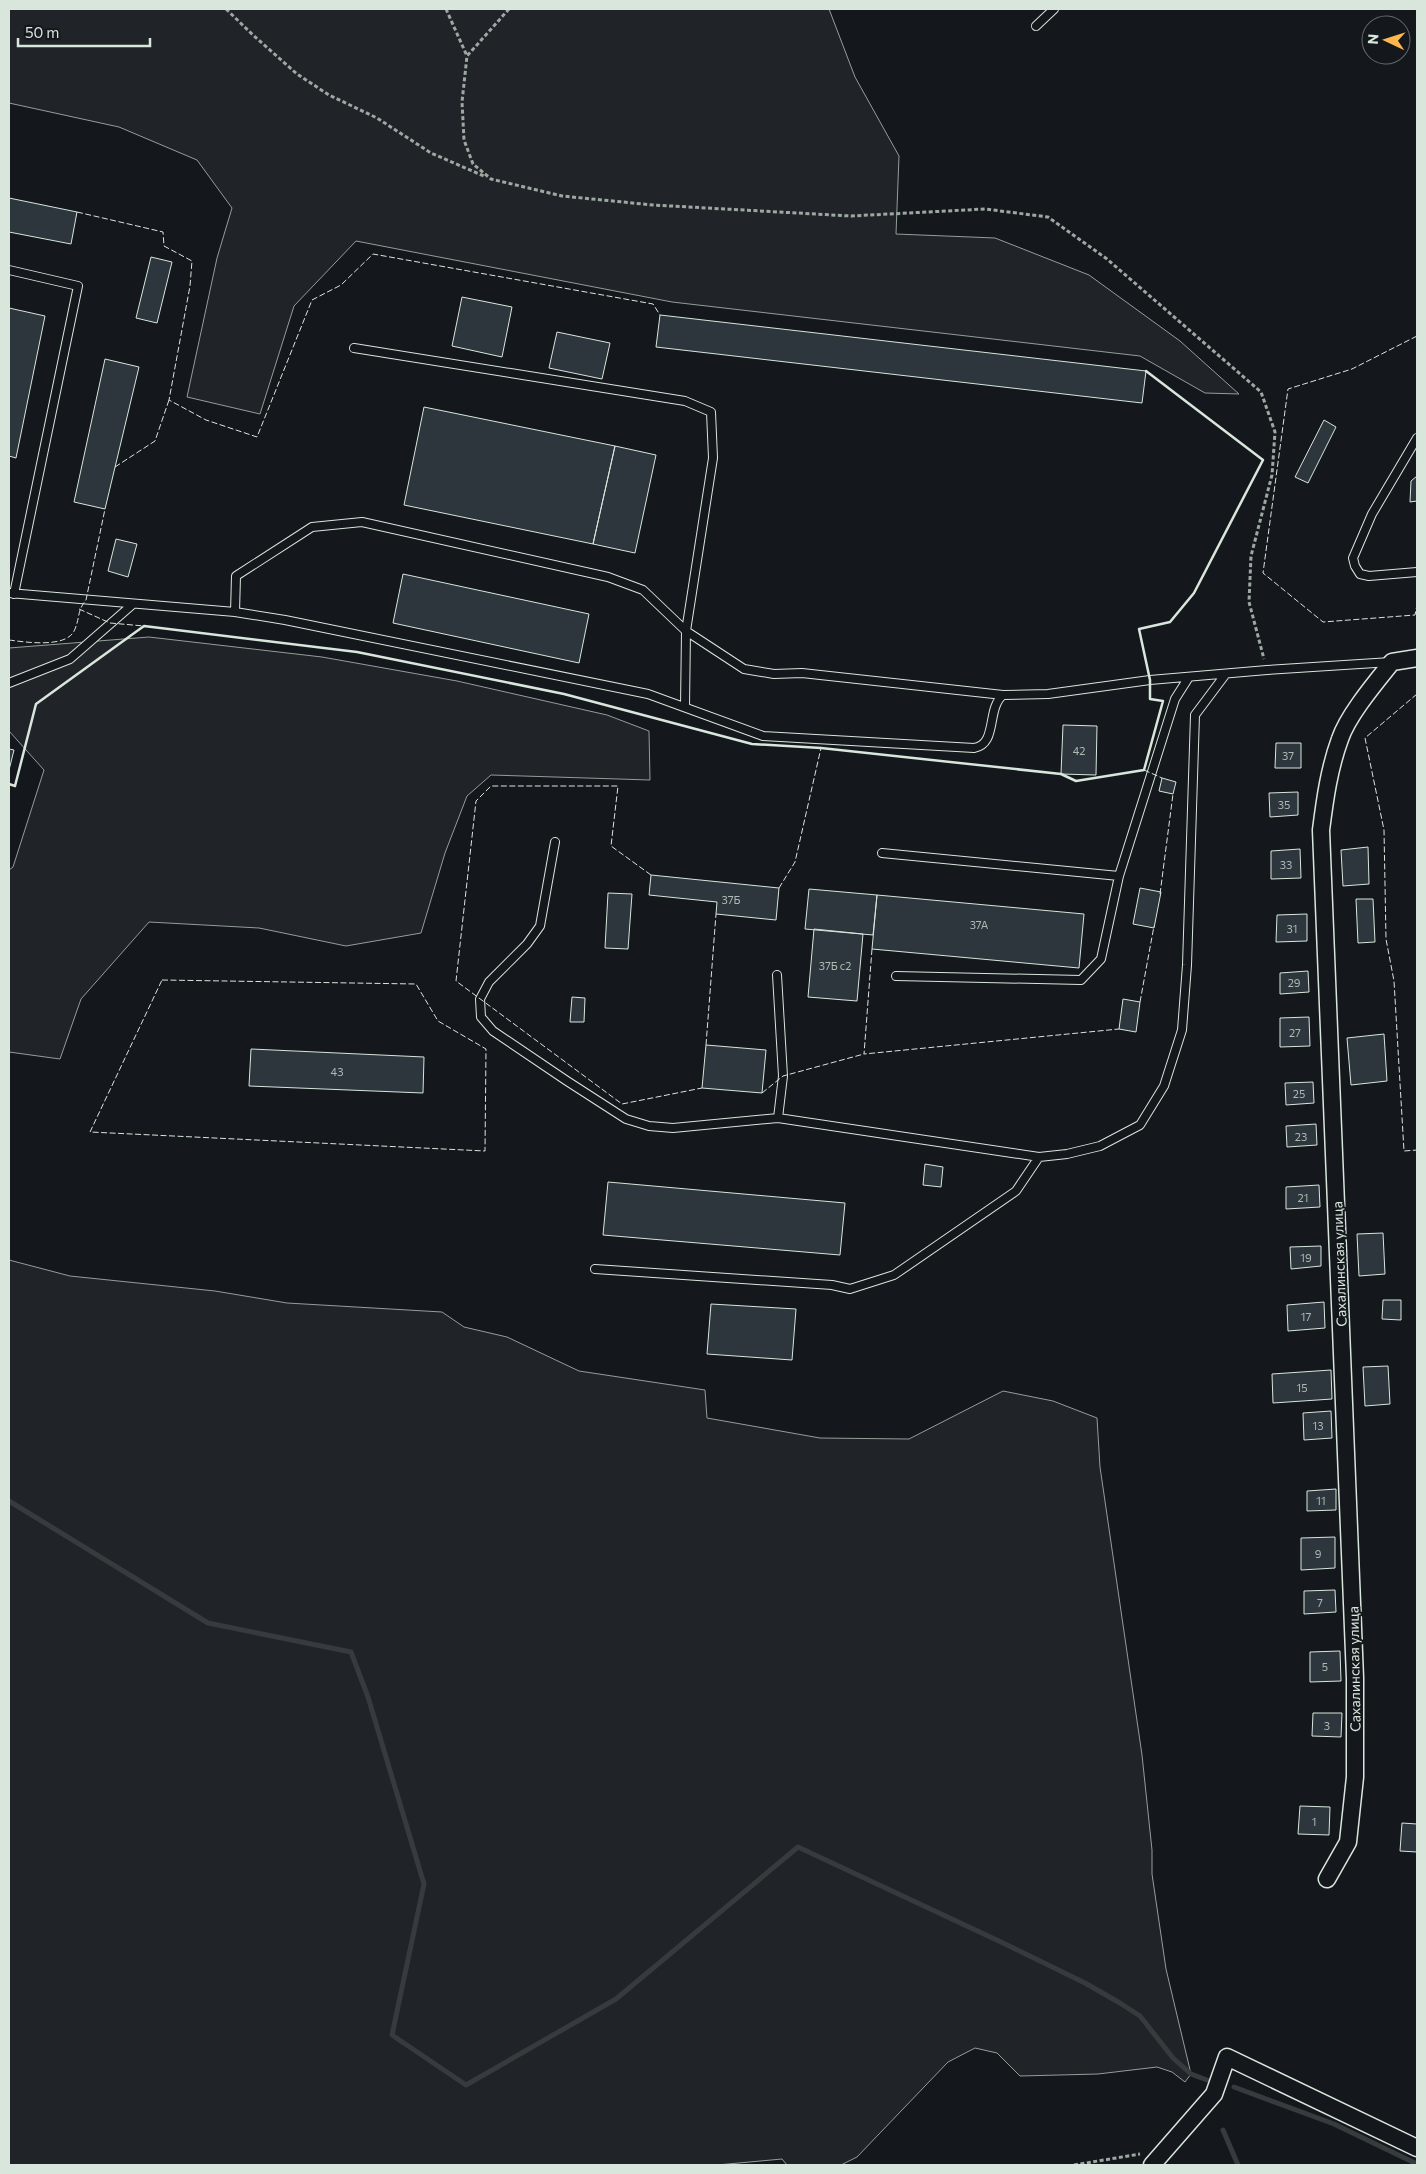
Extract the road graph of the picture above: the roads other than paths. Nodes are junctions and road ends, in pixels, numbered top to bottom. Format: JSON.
{"nodes":[{"id":1,"x":1054,"y":9,"type":"edge"},
{"id":2,"x":1036,"y":26,"type":"dead end"},
{"id":3,"x":9,"y":270,"type":"edge"},
{"id":4,"x":354,"y":348,"type":"dead end"},
{"id":5,"x":1417,"y":438,"type":"edge"},
{"id":6,"x":1417,"y":572,"type":"edge"},
{"id":7,"x":12,"y":593,"type":"edge"},
{"id":8,"x":133,"y":604,"type":"junction"},
{"id":9,"x":235,"y":612,"type":"junction"},
{"id":10,"x":686,"y":631,"type":"junction"},
{"id":11,"x":1417,"y":658,"type":"edge"},
{"id":12,"x":1392,"y":662,"type":"junction"},
{"id":13,"x":1225,"y":674,"type":"junction"},
{"id":14,"x":1189,"y":677,"type":"junction"},
{"id":15,"x":9,"y":683,"type":"edge"},
{"id":16,"x":1003,"y":695,"type":"junction"},
{"id":17,"x":685,"y":707,"type":"junction"},
{"id":18,"x":555,"y":842,"type":"dead end"},
{"id":19,"x":882,"y":853,"type":"dead end"},
{"id":20,"x":1118,"y":876,"type":"junction"},
{"id":21,"x":777,"y":975,"type":"dead end"},
{"id":22,"x":896,"y":976,"type":"dead end"},
{"id":23,"x":778,"y":1118,"type":"junction"},
{"id":24,"x":1039,"y":1157,"type":"junction"},
{"id":25,"x":595,"y":1269,"type":"dead end"},
{"id":26,"x":1327,"y":1879,"type":"dead end"},
{"id":27,"x":1417,"y":2148,"type":"edge"},
{"id":28,"x":1152,"y":2165,"type":"edge"}],
"edges":[{"from":1,"to":2,"type":"lane"},
{"from":3,"to":7,"type":"lane"},
{"from":4,"to":10,"type":"lane"},
{"from":5,"to":6,"type":"lane"},
{"from":7,"to":8,"type":"lane"},
{"from":8,"to":9,"type":"lane"},
{"from":8,"to":15,"type":"lane"},
{"from":9,"to":10,"type":"lane"},
{"from":9,"to":17,"type":"lane"},
{"from":10,"to":16,"type":"lane"},
{"from":10,"to":17,"type":"lane"},
{"from":11,"to":12,"type":"street"},
{"from":12,"to":13,"type":"lane"},
{"from":12,"to":26,"type":"street","name":"Сахалинская улица"},
{"from":13,"to":14,"type":"lane"},
{"from":13,"to":24,"type":"lane"},
{"from":14,"to":16,"type":"lane"},
{"from":14,"to":20,"type":"lane"},
{"from":16,"to":17,"type":"lane"},
{"from":18,"to":23,"type":"lane"},
{"from":19,"to":20,"type":"lane"},
{"from":20,"to":22,"type":"lane"},
{"from":21,"to":23,"type":"lane"},
{"from":23,"to":24,"type":"lane"},
{"from":24,"to":25,"type":"lane"},
{"from":27,"to":28,"type":"street"}]}
